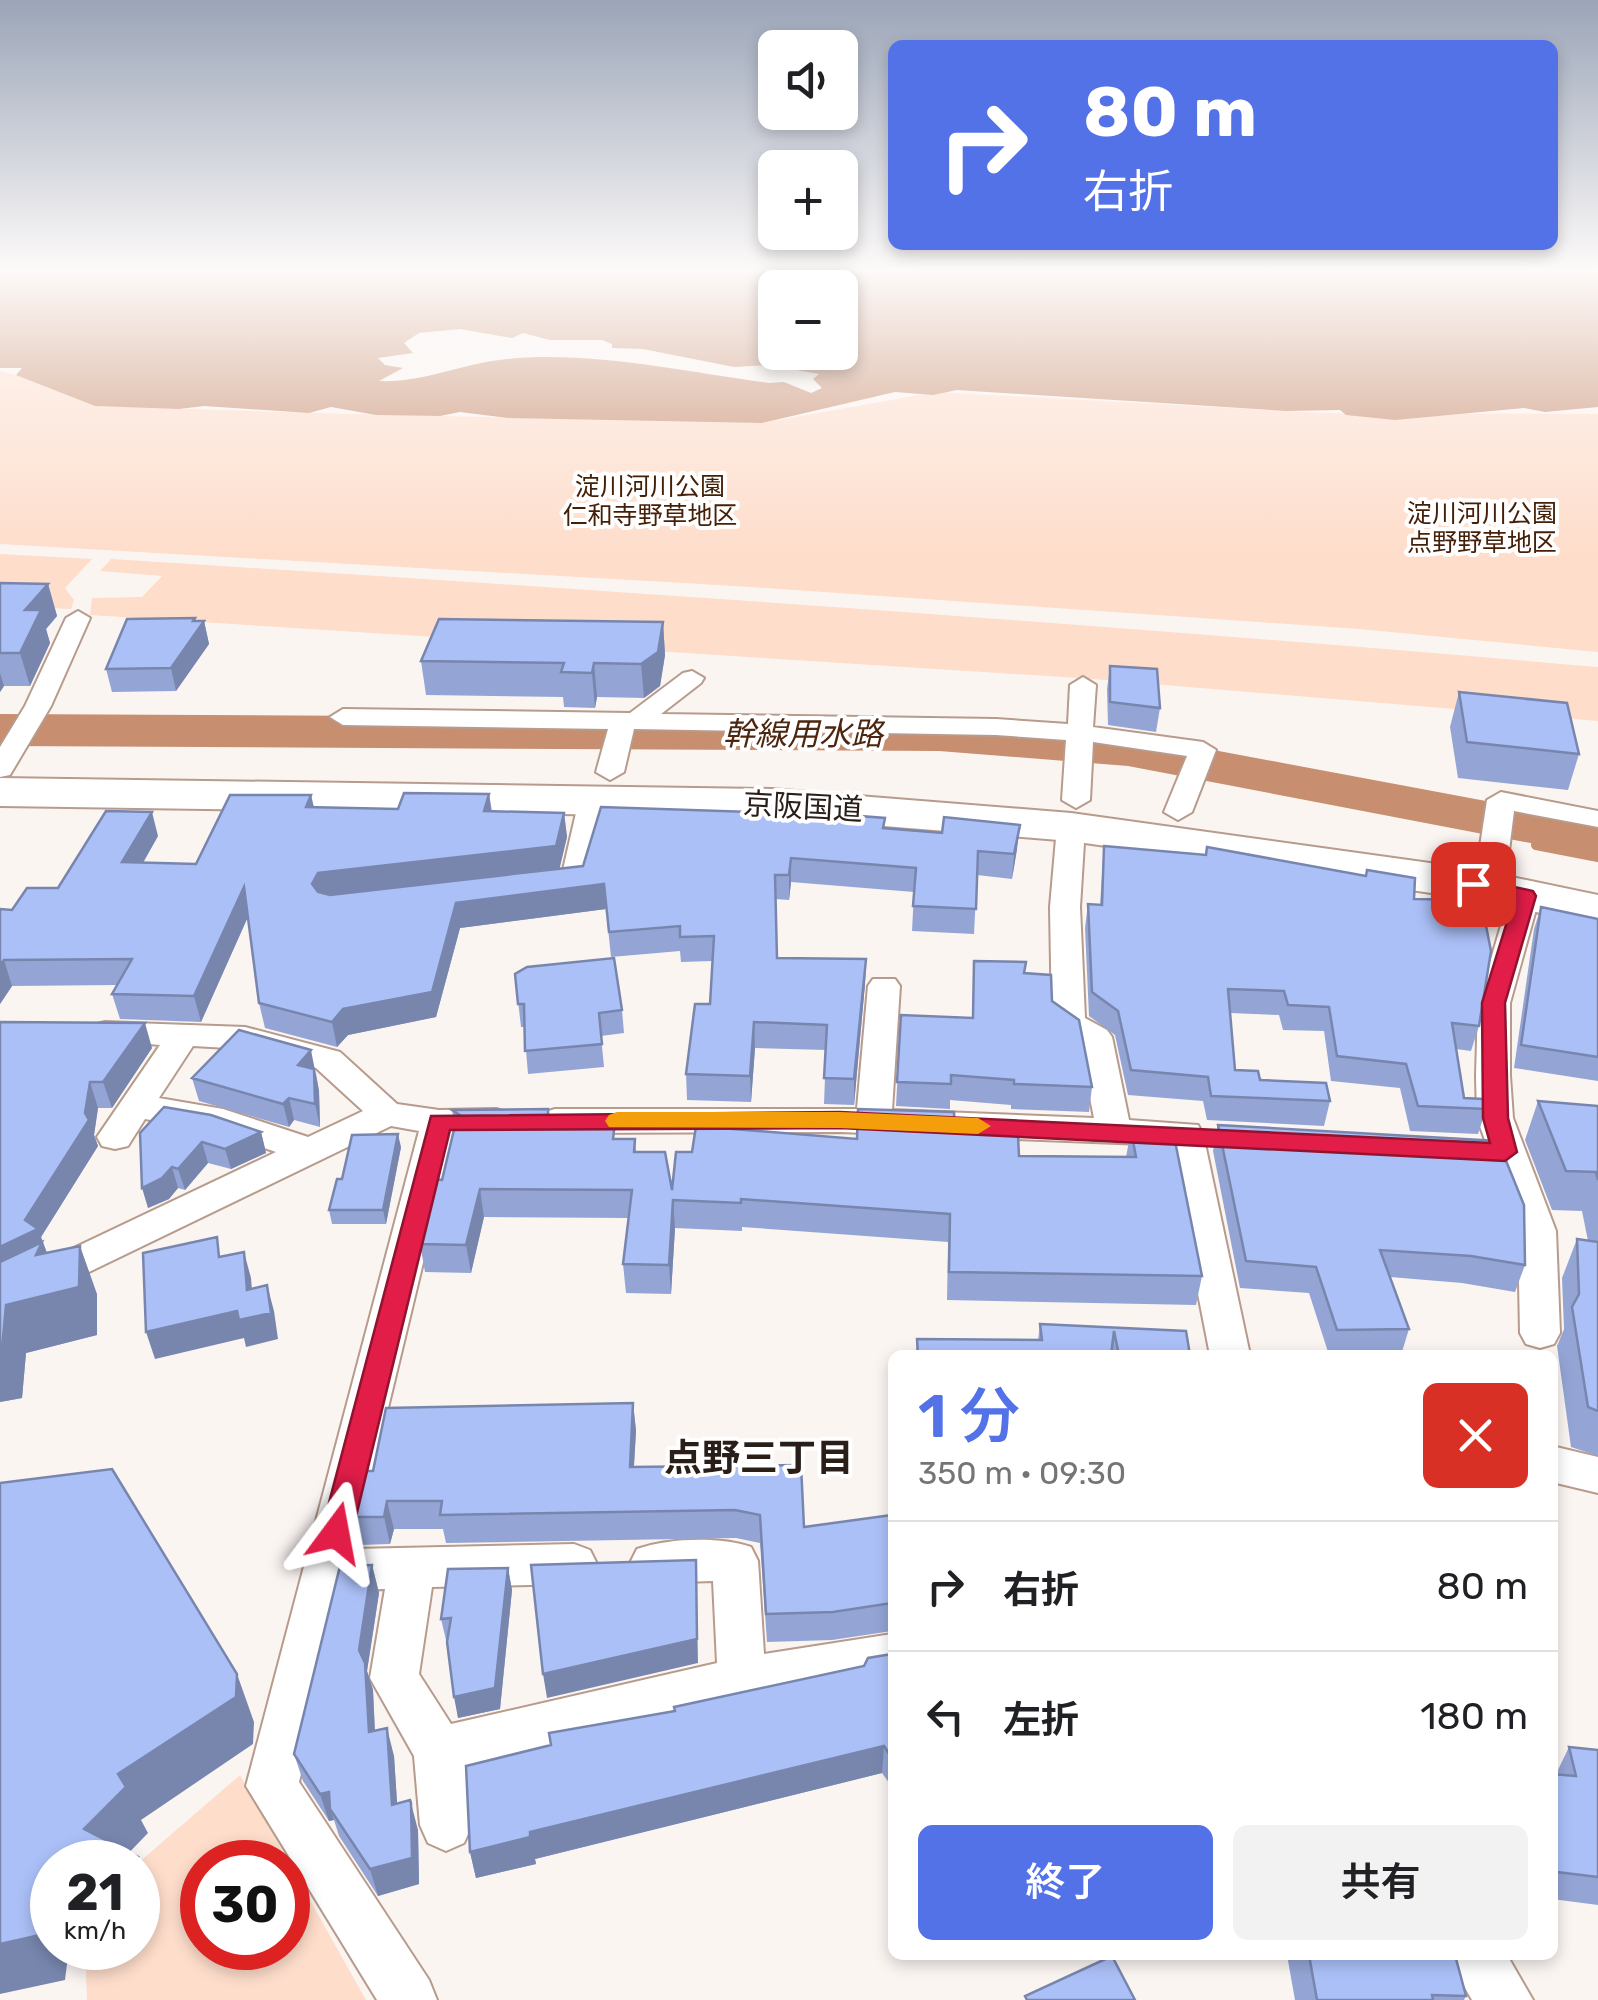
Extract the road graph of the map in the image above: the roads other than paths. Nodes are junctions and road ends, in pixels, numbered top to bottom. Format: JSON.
{"nodes":[{"id":1,"x":78,"y":618,"type":"dead end"},
{"id":2,"x":692,"y":678,"type":"dead end"},
{"id":3,"x":1083,"y":685,"type":"dead end"},
{"id":4,"x":0,"y":715,"type":"edge"},
{"id":5,"x":343,"y":716,"type":"dead end"},
{"id":6,"x":631,"y":719,"type":"junction"},
{"id":7,"x":12,"y":752,"type":"edge"},
{"id":8,"x":606,"y":775,"type":"junction"},
{"id":9,"x":1191,"y":779,"type":"junction"},
{"id":10,"x":1077,"y":780,"type":"junction"},
{"id":11,"x":1598,"y":820,"type":"edge"},
{"id":12,"x":1494,"y":847,"type":"junction"},
{"id":13,"x":1598,"y":880,"type":"edge"},
{"id":14,"x":519,"y":887,"type":"edge"},
{"id":15,"x":1525,"y":896,"type":"junction"},
{"id":16,"x":1598,"y":910,"type":"edge"},
{"id":17,"x":884,"y":986,"type":"dead end"},
{"id":18,"x":74,"y":1031,"type":"edge"},
{"id":19,"x":184,"y":1034,"type":"junction"},
{"id":20,"x":136,"y":1106,"type":"junction"},
{"id":21,"x":387,"y":1114,"type":"junction"},
{"id":22,"x":440,"y":1122,"type":"junction"},
{"id":23,"x":873,"y":1122,"type":"junction"},
{"id":24,"x":1114,"y":1132,"type":"junction"},
{"id":25,"x":1185,"y":1134,"type":"junction"},
{"id":26,"x":115,"y":1137,"type":"dead end"},
{"id":27,"x":1225,"y":1137,"type":"edge"},
{"id":28,"x":1465,"y":1150,"type":"edge"},
{"id":29,"x":309,"y":1151,"type":"junction"},
{"id":30,"x":1505,"y":1152,"type":"junction"},
{"id":31,"x":0,"y":1300,"type":"edge"},
{"id":32,"x":1540,"y":1333,"type":"dead end"},
{"id":33,"x":1229,"y":1350,"type":"edge"},
{"id":34,"x":1558,"y":1465,"type":"edge"},
{"id":35,"x":1598,"y":1475,"type":"edge"},
{"id":36,"x":412,"y":1568,"type":"junction"},
{"id":37,"x":328,"y":1570,"type":"junction"},
{"id":38,"x":888,"y":1657,"type":"edge"},
{"id":39,"x":742,"y":1680,"type":"junction"},
{"id":40,"x":439,"y":1752,"type":"junction"},
{"id":41,"x":446,"y":1824,"type":"dead end"},
{"id":42,"x":1477,"y":1960,"type":"edge"},
{"id":43,"x":409,"y":2000,"type":"edge"},
{"id":44,"x":1505,"y":2000,"type":"edge"}],
"edges":[{"from":1,"to":7,"type":"street"},
{"from":2,"to":6,"type":"street"},
{"from":3,"to":10,"type":"street"},
{"from":4,"to":7,"type":"street"},
{"from":5,"to":6,"type":"street"},
{"from":6,"to":8,"type":"street"},
{"from":6,"to":10,"type":"street"},
{"from":7,"to":8,"type":"highway","name":"京阪国道"},
{"from":8,"to":10,"type":"highway","name":"京阪国道"},
{"from":8,"to":14,"type":"street"},
{"from":9,"to":10,"type":"highway","name":"京阪国道"},
{"from":9,"to":10,"type":"street"},
{"from":9,"to":12,"type":"highway","name":"京阪国道"},
{"from":10,"to":15,"type":"highway","name":"京阪国道"},
{"from":10,"to":24,"type":"street"},
{"from":11,"to":12,"type":"street"},
{"from":12,"to":13,"type":"highway","name":"京阪国道"},
{"from":15,"to":16,"type":"highway","name":"京阪国道"},
{"from":15,"to":30,"type":"street"},
{"from":17,"to":23,"type":"street"},
{"from":18,"to":19,"type":"street"},
{"from":19,"to":20,"type":"street"},
{"from":19,"to":21,"type":"street"},
{"from":20,"to":26,"type":"street"},
{"from":20,"to":29,"type":"street"},
{"from":21,"to":22,"type":"street"},
{"from":21,"to":29,"type":"street"},
{"from":22,"to":23,"type":"street"},
{"from":22,"to":37,"type":"street"},
{"from":23,"to":24,"type":"street"},
{"from":24,"to":25,"type":"street"},
{"from":25,"to":27,"type":"street"},
{"from":25,"to":33,"type":"street"},
{"from":28,"to":30,"type":"street"},
{"from":29,"to":31,"type":"street"},
{"from":30,"to":32,"type":"street"},
{"from":34,"to":35,"type":"street"},
{"from":36,"to":37,"type":"street"},
{"from":36,"to":39,"type":"street"},
{"from":36,"to":40,"type":"street"},
{"from":37,"to":43,"type":"street"},
{"from":38,"to":39,"type":"street"},
{"from":39,"to":40,"type":"street"},
{"from":40,"to":41,"type":"street"},
{"from":42,"to":44,"type":"street"}]}
